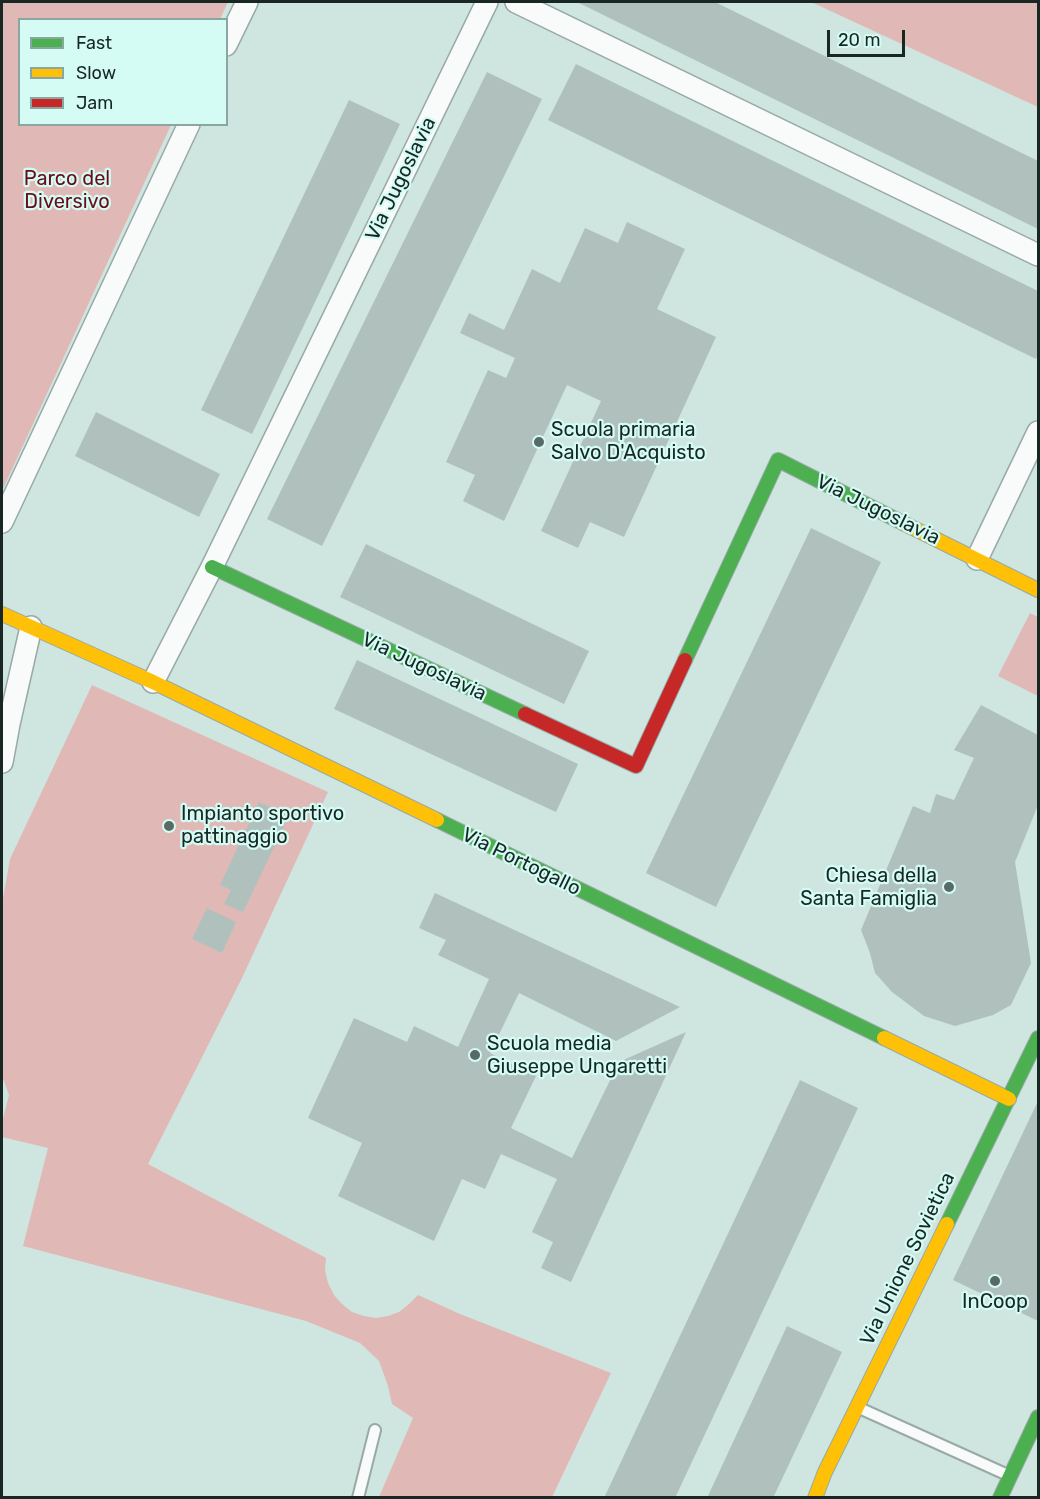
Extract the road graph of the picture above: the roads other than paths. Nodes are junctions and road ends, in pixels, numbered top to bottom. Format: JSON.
{"nodes":[{"id":1,"x":247,"y":2,"type":"edge"},
{"id":2,"x":486,"y":2,"type":"edge"},
{"id":3,"x":516,"y":2,"type":"edge"},
{"id":4,"x":228,"y":41,"type":"edge"},
{"id":5,"x":188,"y":126,"type":"edge"},
{"id":6,"x":1038,"y":255,"type":"edge"},
{"id":7,"x":1038,"y":432,"type":"edge"},
{"id":8,"x":2,"y":522,"type":"edge"},
{"id":9,"x":976,"y":559,"type":"junction"},
{"id":10,"x":212,"y":567,"type":"junction"},
{"id":11,"x":1038,"y":590,"type":"edge"},
{"id":12,"x":2,"y":614,"type":"edge"},
{"id":13,"x":31,"y":627,"type":"junction"},
{"id":14,"x":153,"y":682,"type":"junction"},
{"id":15,"x":2,"y":762,"type":"edge"},
{"id":16,"x":1038,"y":1038,"type":"edge"},
{"id":17,"x":1008,"y":1100,"type":"junction"},
{"id":18,"x":857,"y":1407,"type":"junction"},
{"id":19,"x":1038,"y":1417,"type":"edge"},
{"id":20,"x":375,"y":1430,"type":"dead end"},
{"id":21,"x":825,"y":1472,"type":"junction"},
{"id":22,"x":1010,"y":1476,"type":"junction"},
{"id":23,"x":358,"y":1497,"type":"edge"},
{"id":24,"x":815,"y":1497,"type":"edge"},
{"id":25,"x":821,"y":1497,"type":"edge"},
{"id":26,"x":1000,"y":1497,"type":"edge"}],
"edges":[{"from":1,"to":4,"type":"street"},
{"from":2,"to":10,"type":"street","name":"Via Jugoslavia"},
{"from":3,"to":6,"type":"street"},
{"from":5,"to":8,"type":"street"},
{"from":7,"to":9,"type":"street"},
{"from":9,"to":10,"type":"street","name":"Via Jugoslavia"},
{"from":9,"to":11,"type":"street","name":"Via Jugoslavia"},
{"from":10,"to":14,"type":"street"},
{"from":12,"to":13,"type":"street","name":"Via Portogallo"},
{"from":13,"to":14,"type":"street","name":"Via Portogallo"},
{"from":13,"to":15,"type":"street"},
{"from":14,"to":17,"type":"street","name":"Via Portogallo"},
{"from":16,"to":17,"type":"street","name":"Via Unione Sovietica"},
{"from":17,"to":18,"type":"street","name":"Via Unione Sovietica"},
{"from":18,"to":21,"type":"street","name":"Via Unione Sovietica"},
{"from":18,"to":22,"type":"lane"},
{"from":19,"to":22,"type":"street"},
{"from":20,"to":23,"type":"lane"},
{"from":21,"to":24,"type":"street","name":"Via Unione Sovietica"},
{"from":21,"to":25,"type":"street"},
{"from":22,"to":26,"type":"street"}]}
